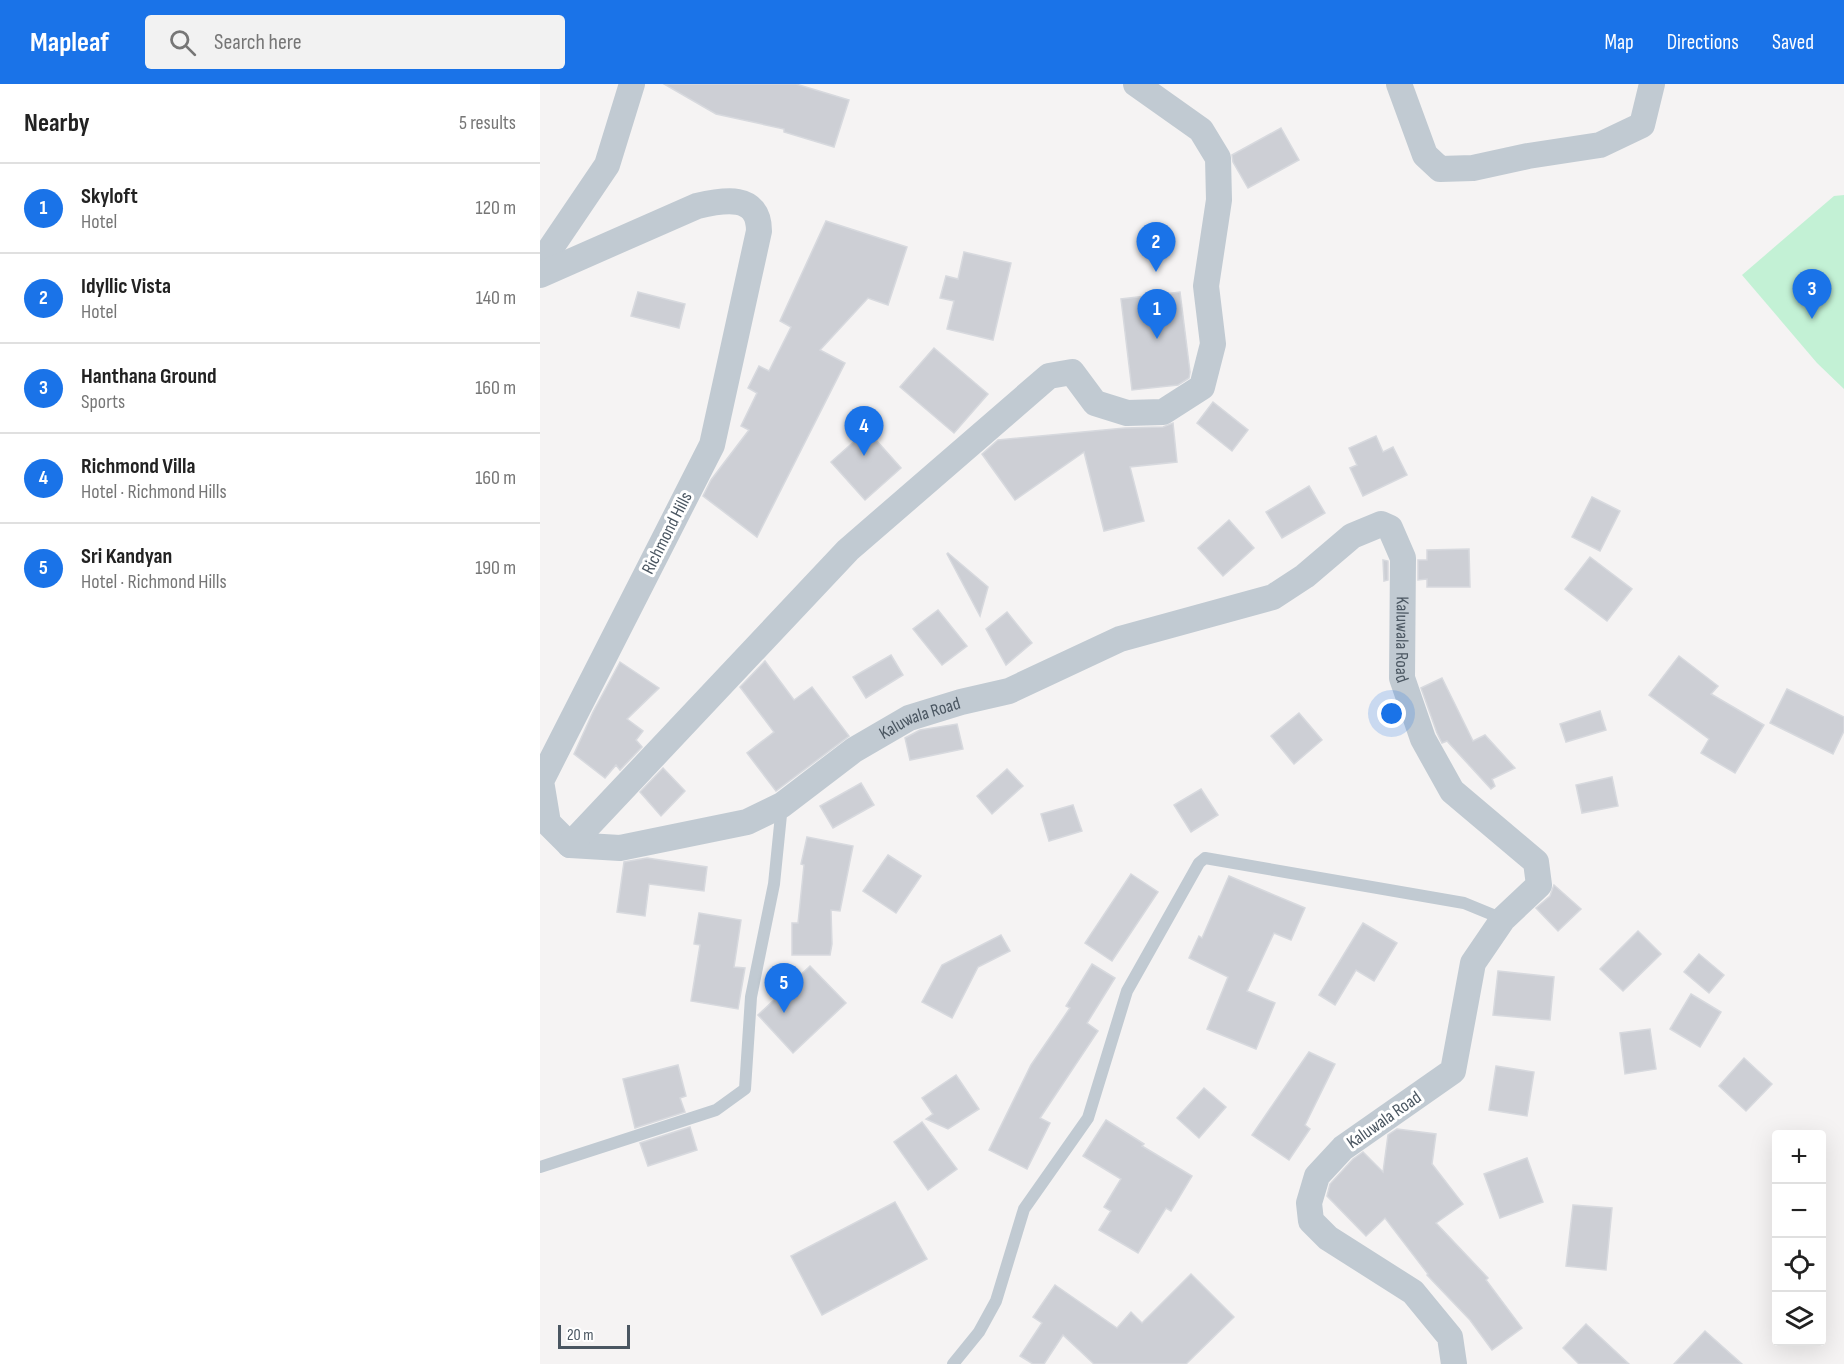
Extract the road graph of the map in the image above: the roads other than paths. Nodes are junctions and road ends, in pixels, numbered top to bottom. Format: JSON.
{"nodes":[{"id":1,"x":632,"y":84,"type":"edge"},
{"id":2,"x":1136,"y":84,"type":"edge"},
{"id":3,"x":1399,"y":84,"type":"edge"},
{"id":4,"x":1652,"y":84,"type":"edge"},
{"id":5,"x":540,"y":264,"type":"edge"},
{"id":6,"x":540,"y":275,"type":"edge"},
{"id":7,"x":782,"y":805,"type":"junction"},
{"id":8,"x":570,"y":845,"type":"junction"},
{"id":9,"x":1503,"y":919,"type":"junction"},
{"id":10,"x":540,"y":1167,"type":"edge"},
{"id":11,"x":953,"y":1364,"type":"edge"},
{"id":12,"x":1454,"y":1364,"type":"edge"}],
"edges":[{"from":1,"to":5,"type":"street"},
{"from":2,"to":8,"type":"street"},
{"from":3,"to":4,"type":"street"},
{"from":6,"to":8,"type":"street","name":"Richmond Hills"},
{"from":7,"to":8,"type":"street"},
{"from":7,"to":9,"type":"street","name":"Kaluwala Road"},
{"from":7,"to":10,"type":"lane"},
{"from":9,"to":11,"type":"lane"},
{"from":9,"to":12,"type":"street","name":"Kaluwala Road"}]}
